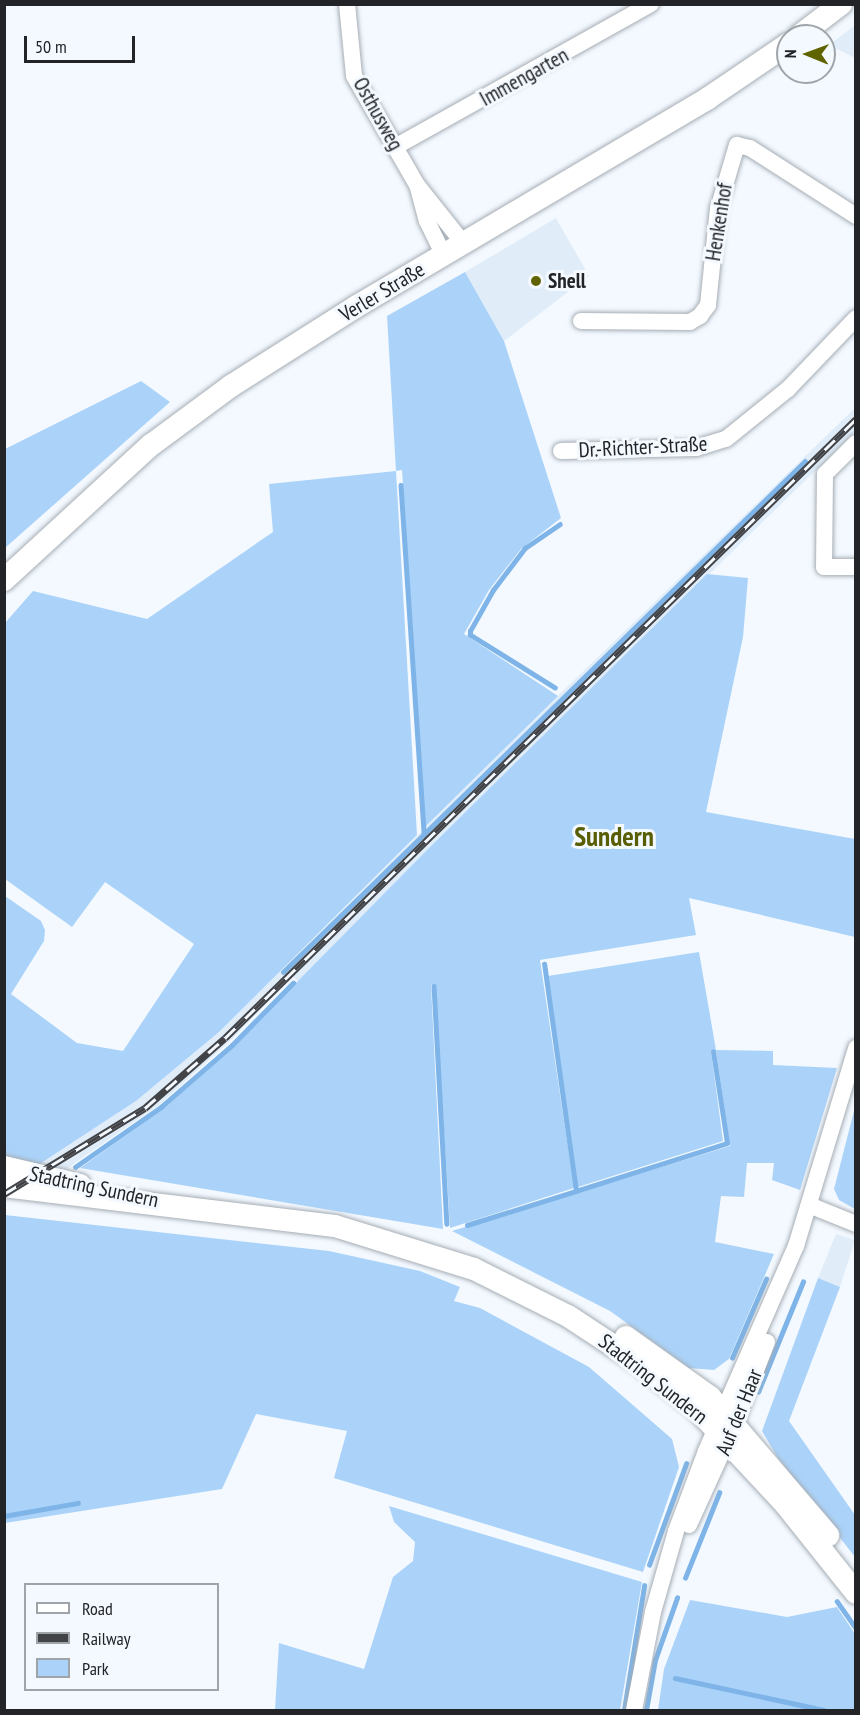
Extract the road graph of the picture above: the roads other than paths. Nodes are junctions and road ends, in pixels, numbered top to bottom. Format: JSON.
{"nodes":[{"id":1,"x":347,"y":4,"type":"edge"},
{"id":2,"x":651,"y":4,"type":"edge"},
{"id":3,"x":841,"y":4,"type":"edge"},
{"id":4,"x":815,"y":24,"type":"edge"},
{"id":5,"x":776,"y":52,"type":"edge"},
{"id":6,"x":395,"y":147,"type":"junction"},
{"id":7,"x":417,"y":184,"type":"junction"},
{"id":8,"x":855,"y":216,"type":"edge"},
{"id":9,"x":464,"y":244,"type":"junction"},
{"id":10,"x":444,"y":256,"type":"junction"},
{"id":11,"x":855,"y":318,"type":"edge"},
{"id":12,"x":581,"y":321,"type":"dead end"},
{"id":13,"x":855,"y":442,"type":"edge"},
{"id":14,"x":561,"y":451,"type":"dead end"},
{"id":15,"x":855,"y":567,"type":"edge"},
{"id":16,"x":4,"y":580,"type":"edge"},
{"id":17,"x":855,"y":1048,"type":"edge"},
{"id":18,"x":4,"y":1167,"type":"edge"},
{"id":19,"x":4,"y":1186,"type":"edge"},
{"id":20,"x":809,"y":1205,"type":"junction"},
{"id":21,"x":184,"y":1207,"type":"junction"},
{"id":22,"x":855,"y":1224,"type":"edge"},
{"id":23,"x":726,"y":1426,"type":"junction"},
{"id":24,"x":855,"y":1574,"type":"edge"},
{"id":25,"x":855,"y":1593,"type":"edge"},
{"id":26,"x":634,"y":1710,"type":"edge"}],
"edges":[{"from":1,"to":6,"type":"street","name":"Osthusweg"},
{"from":2,"to":6,"type":"street","name":"Immengarten"},
{"from":3,"to":4,"type":"main road"},
{"from":5,"to":9,"type":"main road","name":"Verler Straße"},
{"from":6,"to":7,"type":"street","name":"Osthusweg"},
{"from":7,"to":9,"type":"street","name":"Osthusweg"},
{"from":7,"to":10,"type":"street","name":"Osthusweg"},
{"from":8,"to":12,"type":"street","name":"Henkenhof"},
{"from":9,"to":10,"type":"main road","name":"Verler Straße"},
{"from":10,"to":16,"type":"main road","name":"Verler Straße"},
{"from":11,"to":14,"type":"street","name":"Dr.-Richter-Straße"},
{"from":13,"to":15,"type":"street"},
{"from":17,"to":20,"type":"street","name":"Auf der Haar"},
{"from":18,"to":21,"type":"main road","name":"Stadtring Sundern"},
{"from":19,"to":21,"type":"main road","name":"Stadtring Sundern"},
{"from":20,"to":22,"type":"street"},
{"from":20,"to":23,"type":"street","name":"Auf der Haar"},
{"from":21,"to":23,"type":"main road","name":"Stadtring Sundern"},
{"from":23,"to":24,"type":"main road","name":"Stadtring Sundern"},
{"from":23,"to":25,"type":"main road","name":"Stadtring Sundern"},
{"from":23,"to":26,"type":"street","name":"Auf der Haar"}]}
